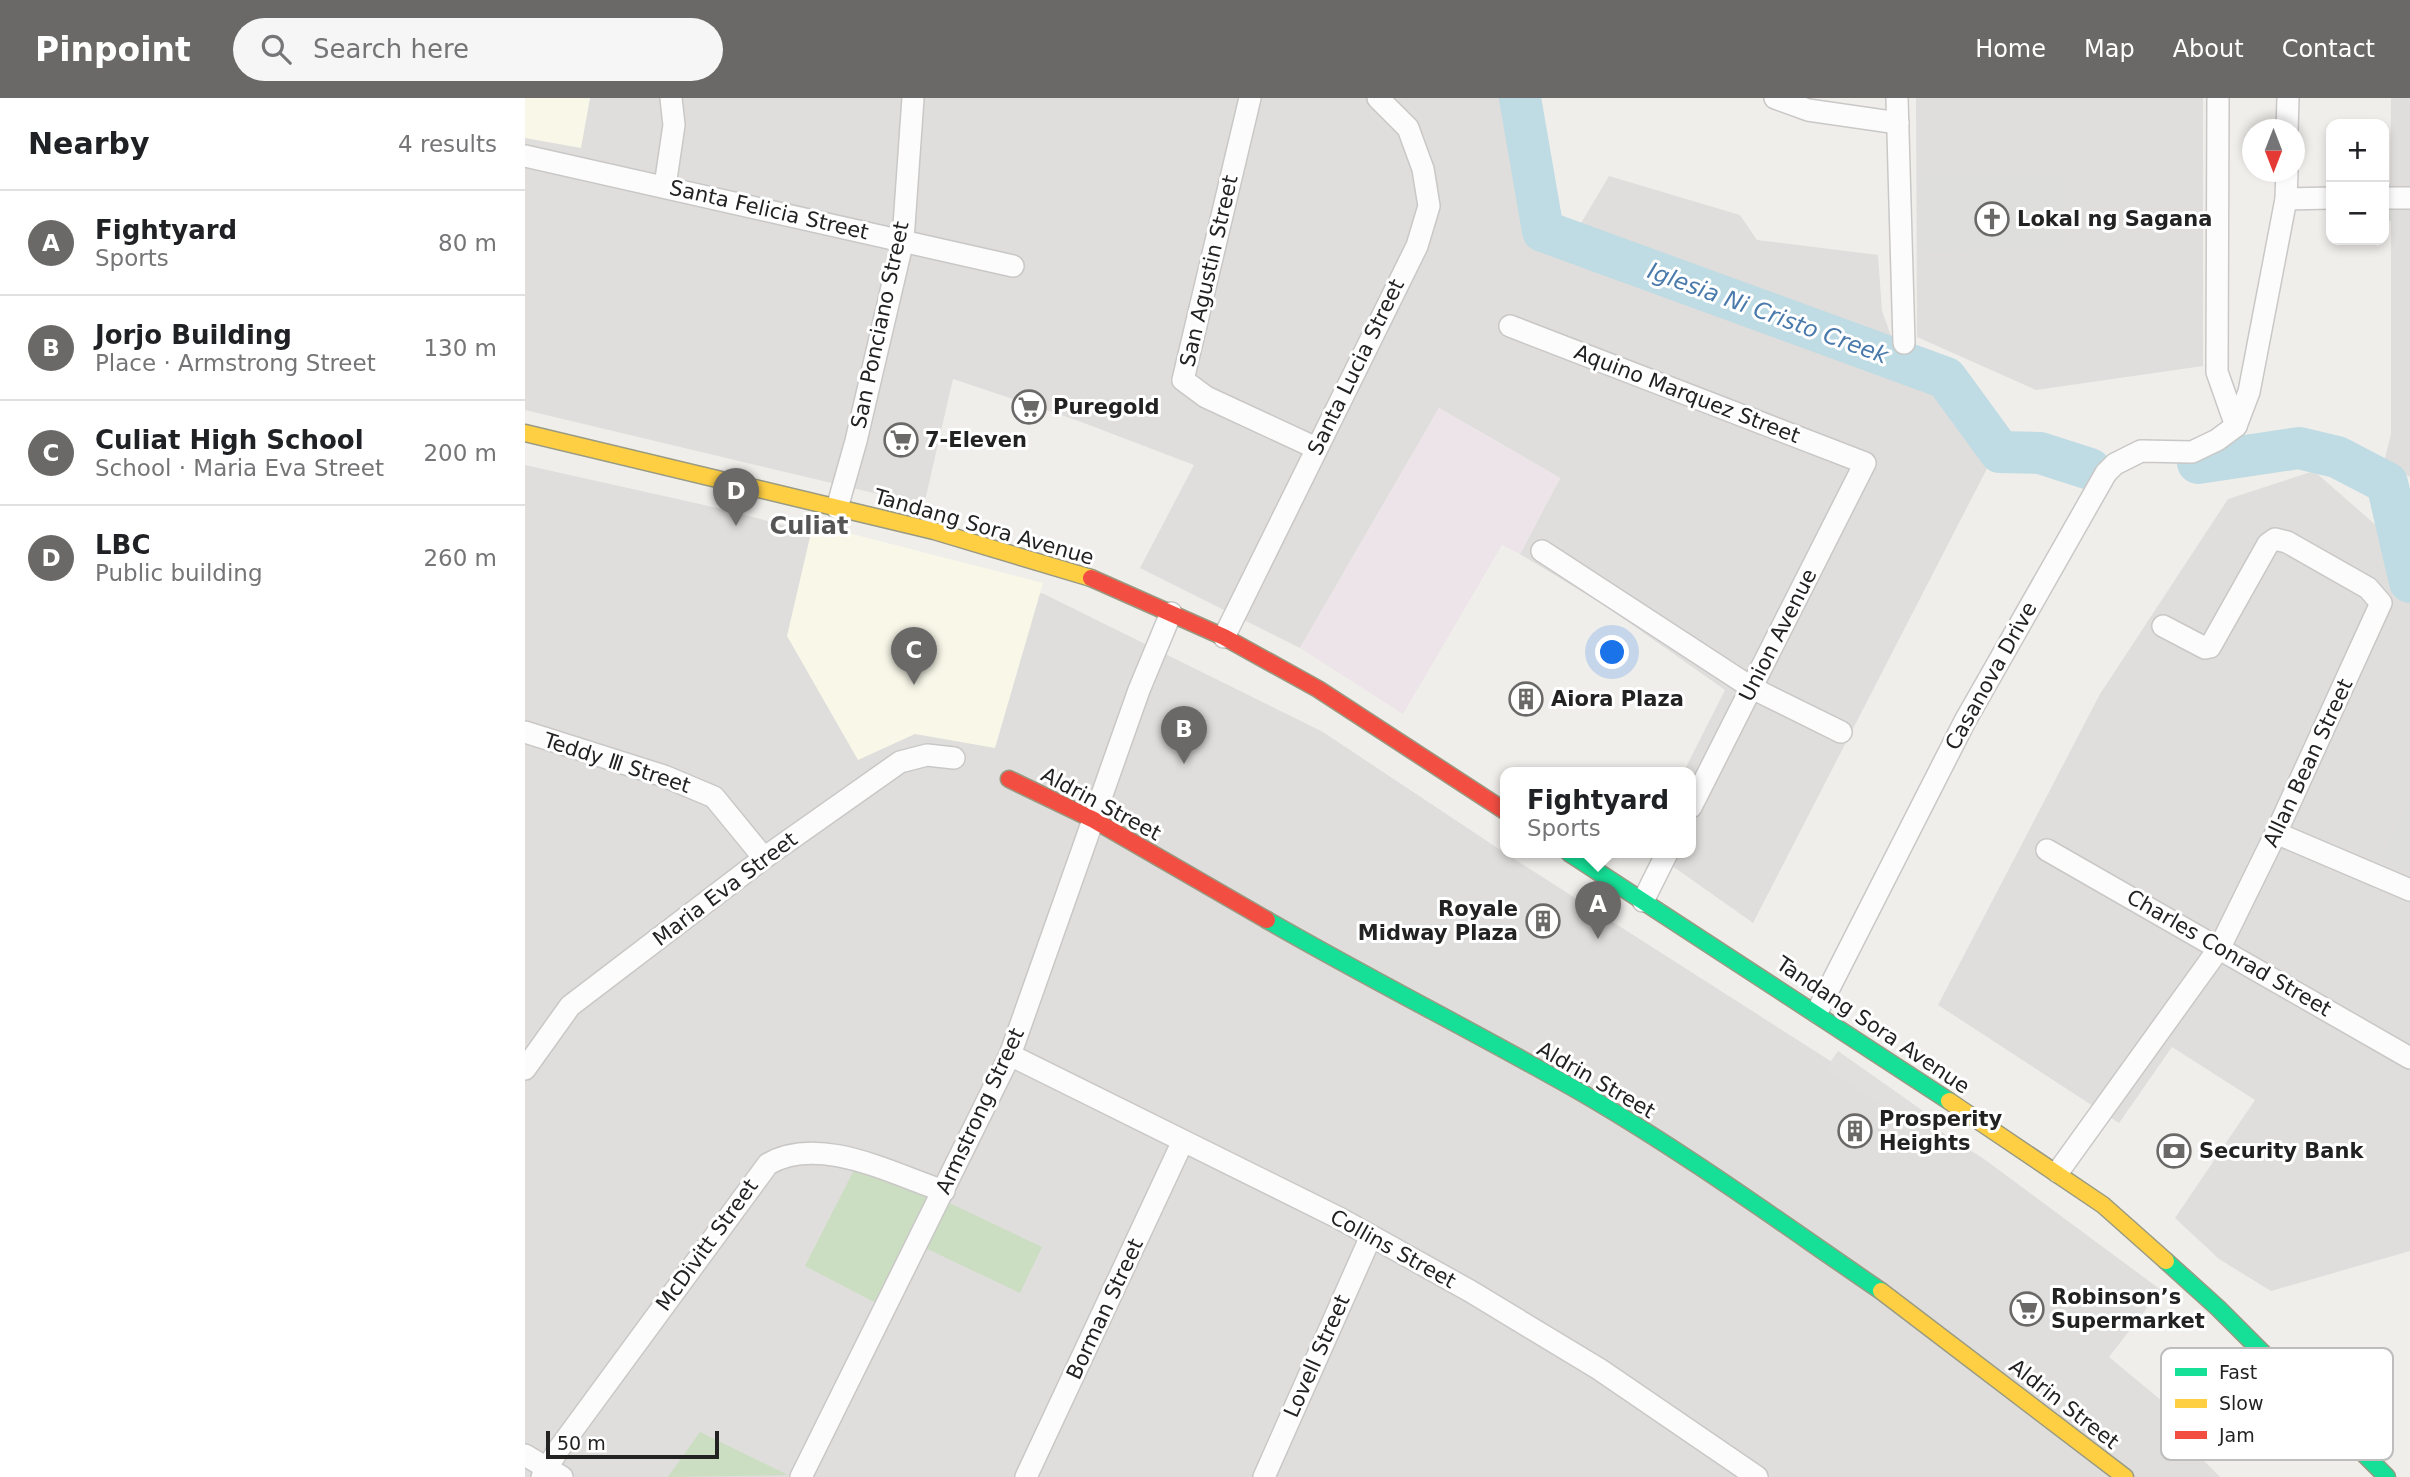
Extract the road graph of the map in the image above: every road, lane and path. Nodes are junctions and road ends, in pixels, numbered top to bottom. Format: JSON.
{"nodes":[{"id":1,"x":671,"y":98,"type":"edge"},
{"id":2,"x":913,"y":98,"type":"edge"},
{"id":3,"x":1250,"y":98,"type":"edge"},
{"id":4,"x":1378,"y":98,"type":"edge"},
{"id":5,"x":1775,"y":98,"type":"edge"},
{"id":6,"x":1897,"y":98,"type":"edge"},
{"id":7,"x":2218,"y":98,"type":"edge"},
{"id":8,"x":2288,"y":98,"type":"edge"},
{"id":9,"x":2287,"y":119,"type":"edge"},
{"id":10,"x":1898,"y":123,"type":"junction"},
{"id":11,"x":525,"y":156,"type":"edge"},
{"id":12,"x":2287,"y":182,"type":"edge"},
{"id":13,"x":665,"y":186,"type":"junction"},
{"id":14,"x":2326,"y":198,"type":"edge"},
{"id":15,"x":2389,"y":198,"type":"edge"},
{"id":16,"x":2410,"y":198,"type":"edge"},
{"id":17,"x":2286,"y":199,"type":"junction"},
{"id":18,"x":903,"y":240,"type":"junction"},
{"id":19,"x":1013,"y":266,"type":"dead end"},
{"id":20,"x":1510,"y":326,"type":"dead end"},
{"id":21,"x":1904,"y":342,"type":"dead end"},
{"id":22,"x":2236,"y":426,"type":"junction"},
{"id":23,"x":525,"y":433,"type":"edge"},
{"id":24,"x":1316,"y":448,"type":"junction"},
{"id":25,"x":1865,"y":463,"type":"joint"},
{"id":26,"x":837,"y":508,"type":"junction"},
{"id":27,"x":1542,"y":551,"type":"dead end"},
{"id":28,"x":1171,"y":613,"type":"junction"},
{"id":29,"x":2163,"y":625,"type":"dead end"},
{"id":30,"x":1224,"y":637,"type":"junction"},
{"id":31,"x":1752,"y":688,"type":"junction"},
{"id":32,"x":525,"y":732,"type":"edge"},
{"id":33,"x":1840,"y":732,"type":"dead end"},
{"id":34,"x":954,"y":758,"type":"dead end"},
{"id":35,"x":1009,"y":779,"type":"dead end"},
{"id":36,"x":1696,"y":797,"type":"edge"},
{"id":37,"x":1500,"y":808,"type":"edge"},
{"id":38,"x":1094,"y":820,"type":"junction"},
{"id":39,"x":2276,"y":834,"type":"junction"},
{"id":40,"x":2047,"y":850,"type":"dead end"},
{"id":41,"x":764,"y":858,"type":"junction"},
{"id":42,"x":1577,"y":858,"type":"edge"},
{"id":43,"x":1664,"y":858,"type":"edge"},
{"id":44,"x":2410,"y":890,"type":"edge"},
{"id":45,"x":1643,"y":901,"type":"junction"},
{"id":46,"x":2220,"y":947,"type":"junction"},
{"id":47,"x":1817,"y":1012,"type":"junction"},
{"id":48,"x":1010,"y":1055,"type":"junction"},
{"id":49,"x":2410,"y":1058,"type":"edge"},
{"id":50,"x":525,"y":1069,"type":"edge"},
{"id":51,"x":1183,"y":1141,"type":"junction"},
{"id":52,"x":2058,"y":1172,"type":"junction"},
{"id":53,"x":944,"y":1191,"type":"junction"},
{"id":54,"x":1371,"y":1236,"type":"junction"},
{"id":55,"x":2257,"y":1348,"type":"edge"},
{"id":56,"x":525,"y":1455,"type":"edge"},
{"id":57,"x":2370,"y":1460,"type":"edge"},
{"id":58,"x":550,"y":1475,"type":"edge"},
{"id":59,"x":801,"y":1477,"type":"edge"},
{"id":60,"x":1026,"y":1477,"type":"edge"},
{"id":61,"x":1264,"y":1477,"type":"edge"},
{"id":62,"x":1757,"y":1477,"type":"edge"},
{"id":63,"x":2125,"y":1477,"type":"edge"},
{"id":64,"x":2387,"y":1477,"type":"edge"}],
"edges":[{"from":1,"to":13,"type":"street"},
{"from":2,"to":18,"type":"street","name":"San Ponciano Street"},
{"from":3,"to":24,"type":"street","name":"San Agustin Street"},
{"from":4,"to":24,"type":"street","name":"Santa Lucia Street"},
{"from":5,"to":10,"type":"street"},
{"from":6,"to":10,"type":"street"},
{"from":7,"to":22,"type":"street"},
{"from":8,"to":9,"type":"street"},
{"from":10,"to":21,"type":"street"},
{"from":11,"to":13,"type":"street","name":"Santa Felicia Street"},
{"from":12,"to":17,"type":"street"},
{"from":13,"to":18,"type":"street","name":"Santa Felicia Street"},
{"from":14,"to":17,"type":"street"},
{"from":15,"to":16,"type":"street"},
{"from":17,"to":22,"type":"street"},
{"from":18,"to":19,"type":"street","name":"Santa Felicia Street"},
{"from":18,"to":26,"type":"street","name":"San Ponciano Street"},
{"from":20,"to":25,"type":"street","name":"Aquino Marquez Street"},
{"from":22,"to":47,"type":"street","name":"Casanova Drive"},
{"from":23,"to":26,"type":"main road","name":"Tandang Sora Avenue"},
{"from":24,"to":30,"type":"street","name":"Santa Lucia Street"},
{"from":25,"to":31,"type":"street","name":"Union Avenue"},
{"from":26,"to":28,"type":"main road","name":"Tandang Sora Avenue"},
{"from":27,"to":31,"type":"street"},
{"from":28,"to":30,"type":"main road","name":"Tandang Sora Avenue"},
{"from":28,"to":38,"type":"street","name":"Armstrong Street"},
{"from":29,"to":39,"type":"street","name":"Allan Bean Street"},
{"from":30,"to":37,"type":"main road","name":"Tandang Sora Avenue"},
{"from":31,"to":33,"type":"street"},
{"from":31,"to":36,"type":"street","name":"Union Avenue"},
{"from":32,"to":41,"type":"street","name":"Teddy Ⅲ Street"},
{"from":34,"to":41,"type":"street","name":"Maria Eva Street"},
{"from":35,"to":38,"type":"main road","name":"Aldrin Street"},
{"from":38,"to":48,"type":"street","name":"Armstrong Street"},
{"from":38,"to":63,"type":"main road","name":"Aldrin Street"},
{"from":39,"to":44,"type":"street"},
{"from":39,"to":46,"type":"street","name":"Allan Bean Street"},
{"from":40,"to":46,"type":"street","name":"Charles Conrad Street"},
{"from":41,"to":50,"type":"street","name":"Maria Eva Street"},
{"from":42,"to":45,"type":"main road","name":"Tandang Sora Avenue"},
{"from":43,"to":45,"type":"street"},
{"from":45,"to":47,"type":"main road","name":"Tandang Sora Avenue"},
{"from":46,"to":49,"type":"street","name":"Charles Conrad Street"},
{"from":46,"to":52,"type":"street","name":"Allan Bean Street"},
{"from":47,"to":52,"type":"main road","name":"Tandang Sora Avenue"},
{"from":48,"to":51,"type":"street","name":"Collins Street"},
{"from":48,"to":53,"type":"street","name":"Armstrong Street"},
{"from":51,"to":54,"type":"street","name":"Collins Street"},
{"from":51,"to":60,"type":"street","name":"Borman Street"},
{"from":52,"to":55,"type":"main road","name":"Tandang Sora Avenue"},
{"from":53,"to":58,"type":"street","name":"McDivitt Street"},
{"from":53,"to":59,"type":"street","name":"Armstrong Street"},
{"from":54,"to":61,"type":"street","name":"Lovell Street"},
{"from":54,"to":62,"type":"street","name":"Collins Street"},
{"from":56,"to":58,"type":"street"},
{"from":57,"to":64,"type":"main road","name":"Tandang Sora Avenue"}]}
